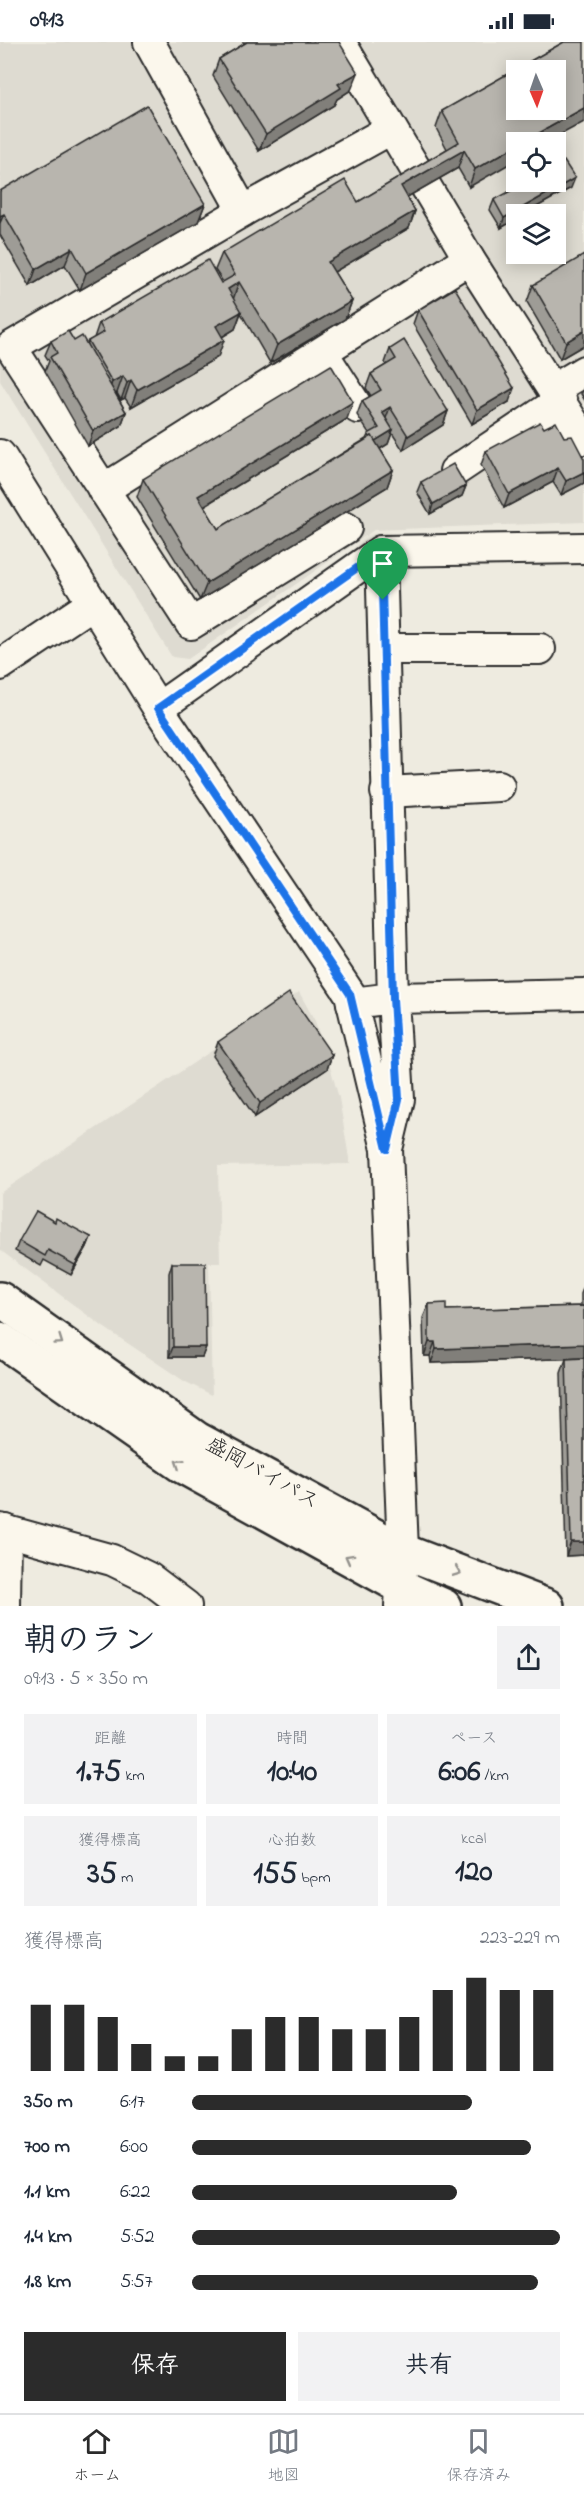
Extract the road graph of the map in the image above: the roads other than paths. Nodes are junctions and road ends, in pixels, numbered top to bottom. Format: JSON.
{"nodes":[{"id":1,"x":149,"y":42,"type":"edge"},
{"id":2,"x":340,"y":42,"type":"edge"},
{"id":3,"x":391,"y":129,"type":"junction"},
{"id":4,"x":243,"y":211,"type":"junction"},
{"id":5,"x":469,"y":259,"type":"junction"},
{"id":6,"x":323,"y":352,"type":"junction"},
{"id":7,"x":584,"y":370,"type":"edge"},
{"id":8,"x":557,"y":394,"type":"junction"},
{"id":9,"x":358,"y":408,"type":"dead end"},
{"id":10,"x":584,"y":439,"type":"edge"},
{"id":11,"x":0,"y":455,"type":"edge"},
{"id":12,"x":455,"y":471,"type":"edge"},
{"id":13,"x":102,"y":490,"type":"junction"},
{"id":14,"x":345,"y":528,"type":"dead end"},
{"id":15,"x":584,"y":548,"type":"edge"},
{"id":16,"x":381,"y":551,"type":"junction"},
{"id":17,"x":93,"y":603,"type":"junction"},
{"id":18,"x":384,"y":649,"type":"junction"},
{"id":19,"x":540,"y":649,"type":"dead end"},
{"id":20,"x":0,"y":665,"type":"edge"},
{"id":21,"x":158,"y":708,"type":"junction"},
{"id":22,"x":499,"y":786,"type":"dead end"},
{"id":23,"x":386,"y":792,"type":"junction"},
{"id":24,"x":584,"y":994,"type":"edge"},
{"id":25,"x":393,"y":998,"type":"junction"},
{"id":26,"x":352,"y":1003,"type":"junction"},
{"id":27,"x":387,"y":1149,"type":"junction"},
{"id":28,"x":4,"y":1299,"type":"edge"},
{"id":29,"x":0,"y":1339,"type":"edge"},
{"id":30,"x":3,"y":1529,"type":"edge"},
{"id":31,"x":403,"y":1551,"type":"junction"},
{"id":32,"x":400,"y":1596,"type":"edge"},
{"id":33,"x":5,"y":1606,"type":"edge"},
{"id":34,"x":186,"y":1606,"type":"edge"},
{"id":35,"x":444,"y":1606,"type":"edge"},
{"id":36,"x":547,"y":1606,"type":"edge"}],
"edges":[{"from":1,"to":4,"type":"street"},
{"from":2,"to":3,"type":"street"},
{"from":3,"to":4,"type":"street"},
{"from":3,"to":5,"type":"street"},
{"from":4,"to":13,"type":"street"},
{"from":5,"to":6,"type":"street"},
{"from":5,"to":8,"type":"street"},
{"from":6,"to":9,"type":"street"},
{"from":6,"to":13,"type":"street"},
{"from":7,"to":8,"type":"street"},
{"from":8,"to":10,"type":"street"},
{"from":8,"to":12,"type":"street"},
{"from":11,"to":17,"type":"street"},
{"from":13,"to":14,"type":"street"},
{"from":15,"to":16,"type":"street"},
{"from":16,"to":18,"type":"street"},
{"from":16,"to":21,"type":"street"},
{"from":17,"to":20,"type":"street"},
{"from":17,"to":21,"type":"street"},
{"from":18,"to":19,"type":"street"},
{"from":18,"to":23,"type":"street"},
{"from":21,"to":26,"type":"street"},
{"from":22,"to":23,"type":"street"},
{"from":23,"to":25,"type":"street"},
{"from":24,"to":25,"type":"street"},
{"from":25,"to":26,"type":"street"},
{"from":25,"to":27,"type":"street"},
{"from":26,"to":27,"type":"street"},
{"from":27,"to":31,"type":"street"},
{"from":28,"to":31,"type":"highway","name":"盛岡バイパス","one_way":true},
{"from":32,"to":29,"type":"highway","name":"盛岡バイパス","one_way":true},
{"from":30,"to":33,"type":"street"},
{"from":30,"to":34,"type":"street"},
{"from":31,"to":32,"type":"street"},
{"from":31,"to":36,"type":"highway","name":"盛岡バイパス","one_way":true},
{"from":32,"to":35,"type":"highway","name":"盛岡バイパス"}]}
